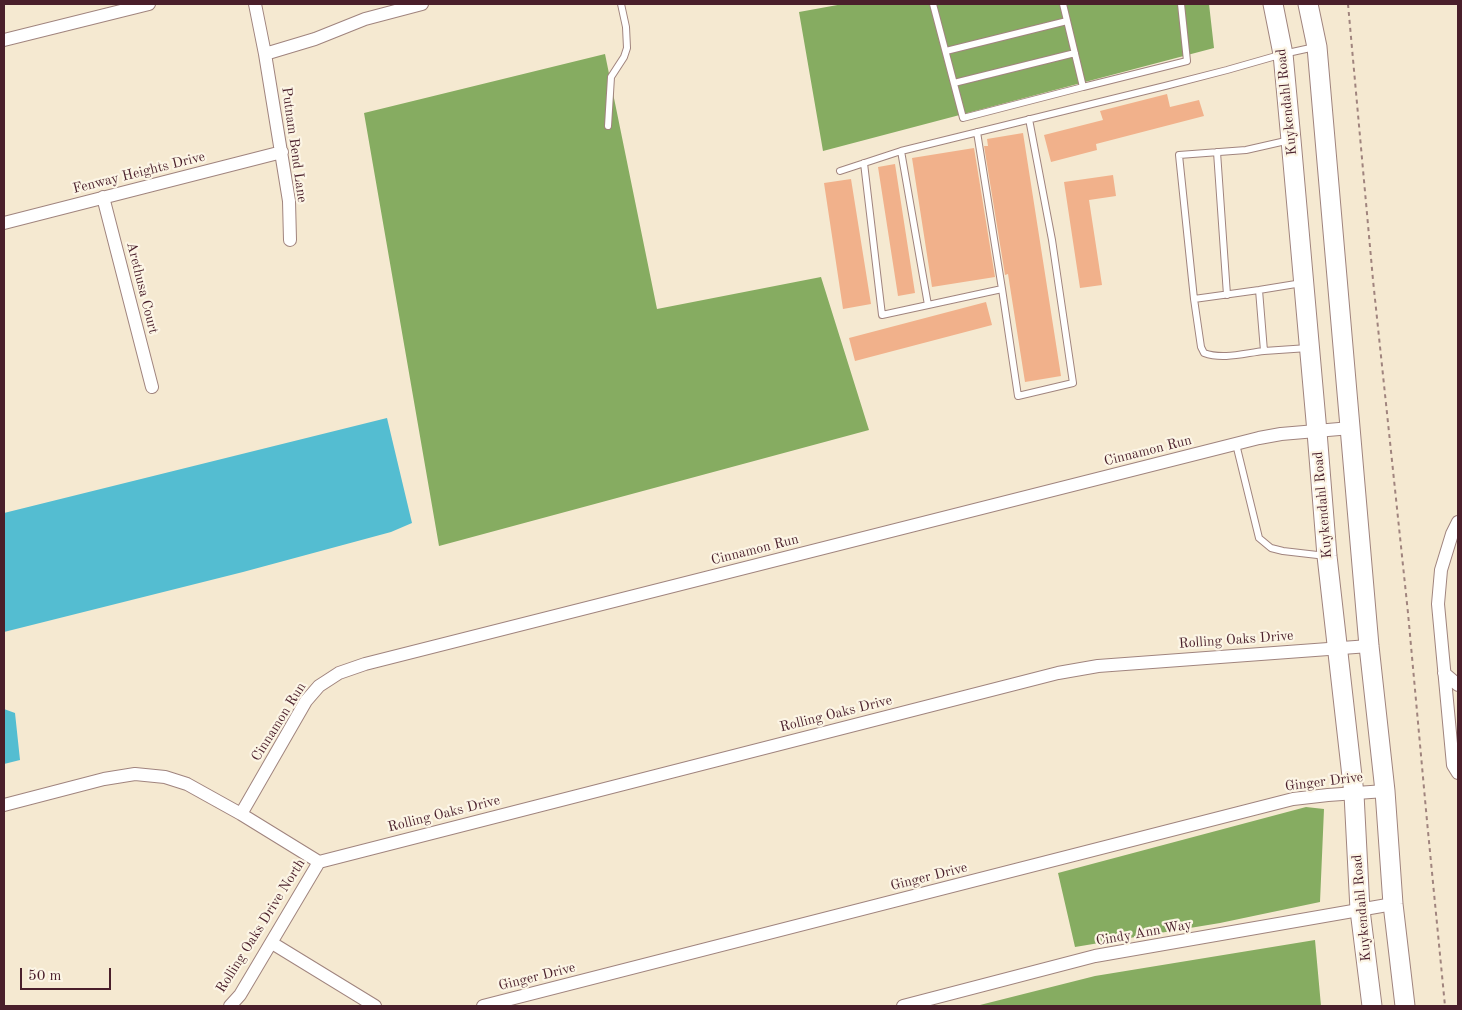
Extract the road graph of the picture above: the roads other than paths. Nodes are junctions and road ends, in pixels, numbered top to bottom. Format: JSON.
{"nodes":[{"id":1,"x":148,"y":4,"type":"edge"},
{"id":2,"x":255,"y":4,"type":"edge"},
{"id":3,"x":422,"y":4,"type":"edge"},
{"id":4,"x":622,"y":4,"type":"edge"},
{"id":5,"x":933,"y":4,"type":"edge"},
{"id":6,"x":1063,"y":4,"type":"edge"},
{"id":7,"x":1180,"y":4,"type":"edge"},
{"id":8,"x":1273,"y":4,"type":"edge"},
{"id":9,"x":1308,"y":4,"type":"edge"},
{"id":10,"x":1067,"y":21,"type":"junction"},
{"id":11,"x":4,"y":40,"type":"edge"},
{"id":12,"x":1317,"y":47,"type":"junction"},
{"id":13,"x":946,"y":51,"type":"junction"},
{"id":14,"x":1075,"y":52,"type":"junction"},
{"id":15,"x":265,"y":54,"type":"junction"},
{"id":16,"x":1283,"y":54,"type":"junction"},
{"id":17,"x":954,"y":83,"type":"junction"},
{"id":18,"x":1083,"y":87,"type":"junction"},
{"id":19,"x":1029,"y":119,"type":"junction"},
{"id":20,"x":608,"y":126,"type":"dead end"},
{"id":21,"x":977,"y":132,"type":"junction"},
{"id":22,"x":1291,"y":140,"type":"junction"},
{"id":23,"x":901,"y":151,"type":"junction"},
{"id":24,"x":282,"y":152,"type":"junction"},
{"id":25,"x":1217,"y":152,"type":"junction"},
{"id":26,"x":864,"y":163,"type":"junction"},
{"id":27,"x":840,"y":171,"type":"dead end"},
{"id":28,"x":103,"y":197,"type":"junction"},
{"id":29,"x":4,"y":222,"type":"edge"},
{"id":30,"x":290,"y":240,"type":"dead end"},
{"id":31,"x":1304,"y":283,"type":"junction"},
{"id":32,"x":1002,"y":289,"type":"junction"},
{"id":33,"x":1260,"y":290,"type":"junction"},
{"id":34,"x":1227,"y":294,"type":"junction"},
{"id":35,"x":1194,"y":298,"type":"junction"},
{"id":36,"x":928,"y":305,"type":"junction"},
{"id":37,"x":1310,"y":348,"type":"junction"},
{"id":38,"x":1264,"y":351,"type":"junction"},
{"id":39,"x":152,"y":387,"type":"dead end"},
{"id":40,"x":1351,"y":428,"type":"junction"},
{"id":41,"x":1317,"y":432,"type":"junction"},
{"id":42,"x":1236,"y":444,"type":"junction"},
{"id":43,"x":1458,"y":522,"type":"edge"},
{"id":44,"x":1327,"y":556,"type":"junction"},
{"id":45,"x":1369,"y":646,"type":"junction"},
{"id":46,"x":1337,"y":648,"type":"junction"},
{"id":47,"x":1444,"y":673,"type":"junction"},
{"id":48,"x":1458,"y":685,"type":"edge"},
{"id":49,"x":1458,"y":773,"type":"edge"},
{"id":50,"x":1385,"y":791,"type":"junction"},
{"id":51,"x":1354,"y":794,"type":"junction"},
{"id":52,"x":4,"y":805,"type":"edge"},
{"id":53,"x":241,"y":814,"type":"junction"},
{"id":54,"x":319,"y":862,"type":"junction"},
{"id":55,"x":1393,"y":904,"type":"junction"},
{"id":56,"x":1360,"y":910,"type":"junction"},
{"id":57,"x":272,"y":943,"type":"junction"},
{"id":58,"x":230,"y":1006,"type":"edge"},
{"id":59,"x":375,"y":1006,"type":"edge"},
{"id":60,"x":483,"y":1006,"type":"edge"},
{"id":61,"x":904,"y":1006,"type":"edge"},
{"id":62,"x":1372,"y":1006,"type":"edge"},
{"id":63,"x":1405,"y":1006,"type":"edge"}],
"edges":[{"from":1,"to":11,"type":"street"},
{"from":2,"to":15,"type":"street","name":"Putnam Bend Lane"},
{"from":3,"to":15,"type":"street"},
{"from":4,"to":20,"type":"lane"},
{"from":5,"to":13,"type":"lane"},
{"from":6,"to":10,"type":"lane"},
{"from":7,"to":18,"type":"lane"},
{"from":8,"to":16,"type":"main road","name":"Kuykendahl Road"},
{"from":9,"to":12,"type":"main road"},
{"from":10,"to":13,"type":"lane"},
{"from":10,"to":14,"type":"lane"},
{"from":12,"to":16,"type":"lane"},
{"from":12,"to":40,"type":"main road"},
{"from":13,"to":17,"type":"lane"},
{"from":14,"to":17,"type":"lane"},
{"from":14,"to":18,"type":"lane"},
{"from":15,"to":24,"type":"street","name":"Putnam Bend Lane"},
{"from":16,"to":19,"type":"lane"},
{"from":16,"to":22,"type":"main road","name":"Kuykendahl Road"},
{"from":17,"to":18,"type":"lane"},
{"from":19,"to":21,"type":"lane"},
{"from":19,"to":32,"type":"lane"},
{"from":21,"to":23,"type":"lane"},
{"from":21,"to":32,"type":"lane"},
{"from":22,"to":25,"type":"lane"},
{"from":22,"to":31,"type":"main road","name":"Kuykendahl Road"},
{"from":23,"to":26,"type":"lane"},
{"from":23,"to":36,"type":"lane"},
{"from":24,"to":28,"type":"street","name":"Fenway Heights Drive"},
{"from":24,"to":30,"type":"street","name":"Putnam Bend Lane"},
{"from":25,"to":34,"type":"lane"},
{"from":25,"to":35,"type":"lane"},
{"from":26,"to":27,"type":"lane"},
{"from":26,"to":36,"type":"lane"},
{"from":28,"to":29,"type":"street","name":"Fenway Heights Drive"},
{"from":28,"to":39,"type":"street","name":"Arethusa Court"},
{"from":31,"to":33,"type":"lane"},
{"from":31,"to":37,"type":"main road","name":"Kuykendahl Road"},
{"from":32,"to":36,"type":"lane"},
{"from":33,"to":34,"type":"lane"},
{"from":33,"to":38,"type":"lane"},
{"from":34,"to":35,"type":"lane"},
{"from":35,"to":38,"type":"lane"},
{"from":37,"to":38,"type":"lane"},
{"from":37,"to":41,"type":"main road","name":"Kuykendahl Road"},
{"from":40,"to":41,"type":"street","name":"Cinnamon Run"},
{"from":40,"to":45,"type":"main road"},
{"from":41,"to":42,"type":"street","name":"Cinnamon Run"},
{"from":41,"to":44,"type":"main road","name":"Kuykendahl Road"},
{"from":42,"to":44,"type":"lane"},
{"from":42,"to":53,"type":"street","name":"Cinnamon Run"},
{"from":43,"to":47,"type":"street"},
{"from":44,"to":46,"type":"main road","name":"Kuykendahl Road"},
{"from":45,"to":46,"type":"street","name":"Rolling Oaks Drive"},
{"from":45,"to":50,"type":"main road"},
{"from":46,"to":51,"type":"main road","name":"Kuykendahl Road"},
{"from":46,"to":54,"type":"street","name":"Rolling Oaks Drive"},
{"from":47,"to":48,"type":"street"},
{"from":47,"to":49,"type":"street"},
{"from":50,"to":51,"type":"street","name":"Ginger Drive"},
{"from":50,"to":55,"type":"main road"},
{"from":51,"to":56,"type":"main road","name":"Kuykendahl Road"},
{"from":51,"to":60,"type":"street","name":"Ginger Drive"},
{"from":52,"to":53,"type":"street"},
{"from":53,"to":54,"type":"street"},
{"from":54,"to":57,"type":"street","name":"Rolling Oaks Drive North"},
{"from":55,"to":56,"type":"street","name":"Cindy Ann Way"},
{"from":55,"to":63,"type":"main road"},
{"from":56,"to":61,"type":"street","name":"Cindy Ann Way"},
{"from":56,"to":62,"type":"main road","name":"Kuykendahl Road"},
{"from":57,"to":58,"type":"street","name":"Rolling Oaks Drive North"},
{"from":57,"to":59,"type":"street"}]}
